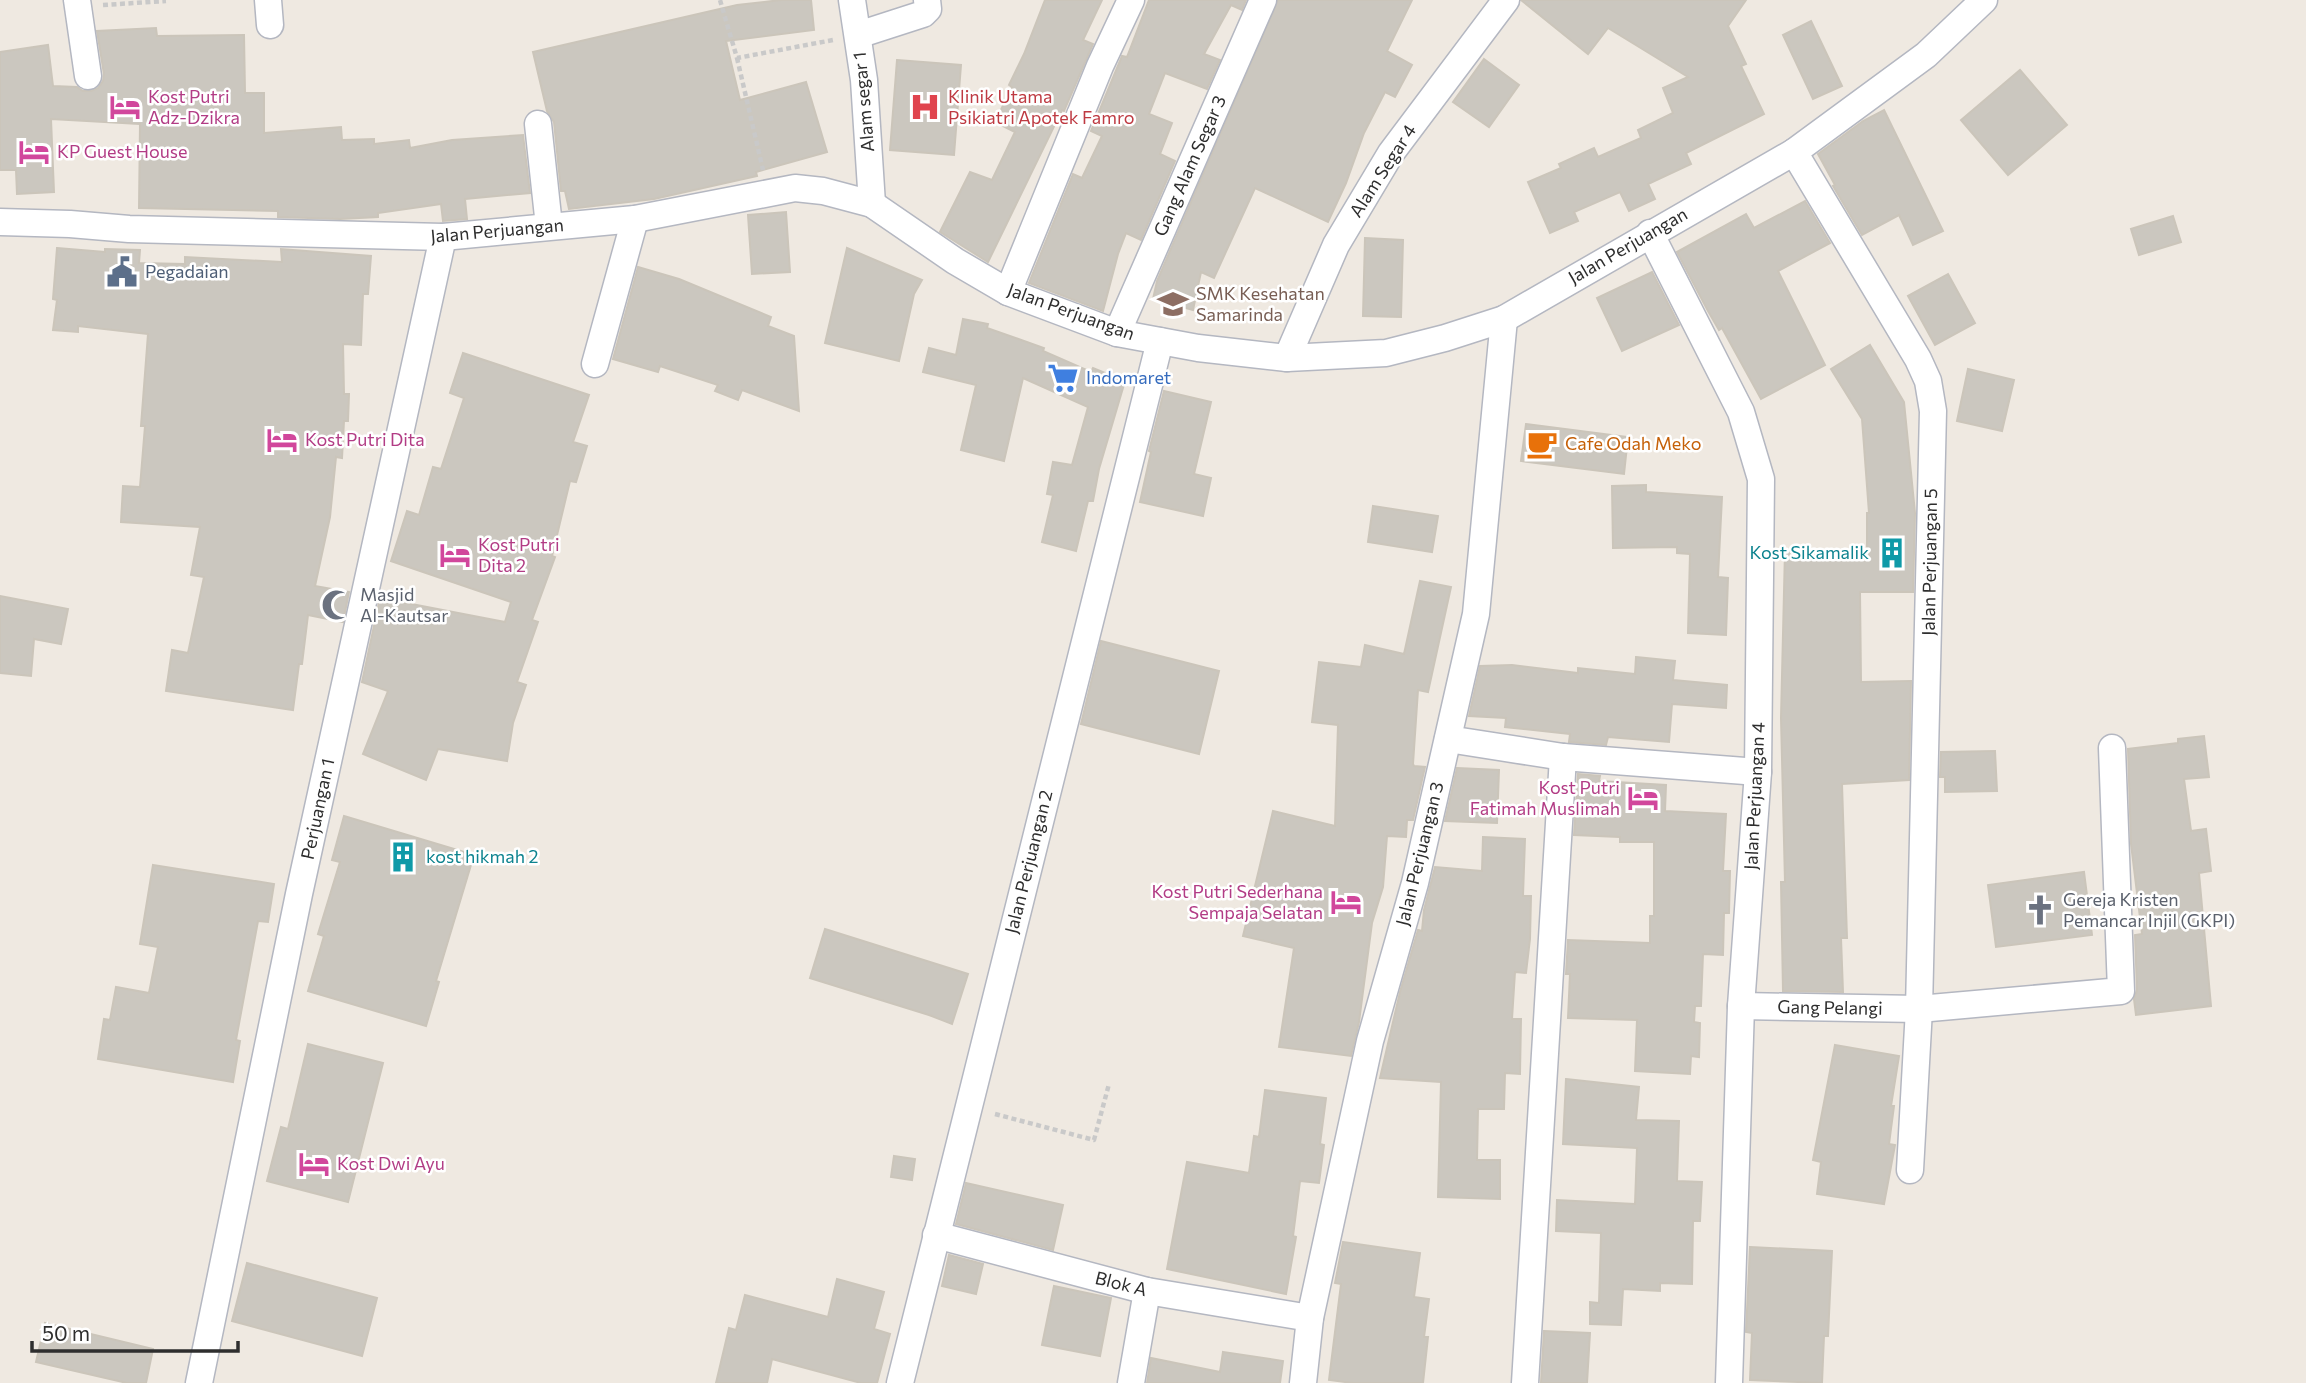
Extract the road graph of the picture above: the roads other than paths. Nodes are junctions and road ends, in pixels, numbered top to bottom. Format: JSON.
{"nodes":[{"id":1,"x":852,"y":0,"type":"edge"},
{"id":2,"x":928,"y":0,"type":"edge"},
{"id":3,"x":1131,"y":0,"type":"edge"},
{"id":4,"x":1263,"y":0,"type":"edge"},
{"id":5,"x":1506,"y":0,"type":"edge"},
{"id":6,"x":1984,"y":0,"type":"edge"},
{"id":7,"x":77,"y":3,"type":"edge"},
{"id":8,"x":858,"y":35,"type":"junction"},
{"id":9,"x":88,"y":76,"type":"dead end"},
{"id":10,"x":538,"y":124,"type":"dead end"},
{"id":11,"x":1794,"y":152,"type":"junction"},
{"id":12,"x":872,"y":204,"type":"junction"},
{"id":13,"x":635,"y":219,"type":"junction"},
{"id":14,"x":0,"y":222,"type":"edge"},
{"id":15,"x":549,"y":226,"type":"junction"},
{"id":16,"x":1650,"y":233,"type":"junction"},
{"id":17,"x":443,"y":237,"type":"junction"},
{"id":18,"x":1008,"y":292,"type":"junction"},
{"id":19,"x":1504,"y":319,"type":"junction"},
{"id":20,"x":1116,"y":333,"type":"junction"},
{"id":21,"x":1160,"y":341,"type":"junction"},
{"id":22,"x":1287,"y":358,"type":"junction"},
{"id":23,"x":595,"y":363,"type":"dead end"},
{"id":24,"x":1448,"y":739,"type":"junction"},
{"id":25,"x":2112,"y":748,"type":"dead end"},
{"id":26,"x":1563,"y":757,"type":"junction"},
{"id":27,"x":1758,"y":772,"type":"junction"},
{"id":28,"x":1741,"y":1006,"type":"junction"},
{"id":29,"x":1919,"y":1009,"type":"junction"},
{"id":30,"x":1910,"y":1170,"type":"dead end"},
{"id":31,"x":936,"y":1235,"type":"junction"},
{"id":32,"x":1147,"y":1291,"type":"junction"},
{"id":33,"x":1310,"y":1318,"type":"junction"},
{"id":34,"x":199,"y":1383,"type":"edge"},
{"id":35,"x":900,"y":1383,"type":"edge"},
{"id":36,"x":1131,"y":1383,"type":"edge"},
{"id":37,"x":1303,"y":1383,"type":"edge"},
{"id":38,"x":1525,"y":1383,"type":"edge"},
{"id":39,"x":1729,"y":1383,"type":"edge"}],
"edges":[{"from":1,"to":8,"type":"street","name":"Alam segar 1"},
{"from":2,"to":8,"type":"street"},
{"from":3,"to":18,"type":"street"},
{"from":4,"to":20,"type":"street","name":"Gang Alam Segar 3"},
{"from":5,"to":22,"type":"street","name":"Alam Segar 4"},
{"from":6,"to":11,"type":"street","name":"Jalan Perjuangan"},
{"from":7,"to":9,"type":"street"},
{"from":8,"to":12,"type":"street","name":"Alam segar 1"},
{"from":10,"to":15,"type":"street"},
{"from":11,"to":16,"type":"street","name":"Jalan Perjuangan"},
{"from":11,"to":29,"type":"street","name":"Jalan Perjuangan 5"},
{"from":12,"to":13,"type":"street","name":"Jalan Perjuangan"},
{"from":12,"to":18,"type":"street","name":"Jalan Perjuangan"},
{"from":13,"to":15,"type":"street","name":"Jalan Perjuangan"},
{"from":13,"to":23,"type":"street"},
{"from":14,"to":17,"type":"street","name":"Jalan Perjuangan"},
{"from":15,"to":17,"type":"street","name":"Jalan Perjuangan"},
{"from":16,"to":19,"type":"street","name":"Jalan Perjuangan"},
{"from":16,"to":27,"type":"street","name":"Jalan Perjuangan 4"},
{"from":17,"to":34,"type":"street","name":"Perjuangan 1"},
{"from":18,"to":20,"type":"street","name":"Jalan Perjuangan"},
{"from":19,"to":22,"type":"street","name":"Jalan Perjuangan"},
{"from":19,"to":24,"type":"street","name":"Jalan Perjuangan 3"},
{"from":20,"to":21,"type":"street","name":"Jalan Perjuangan"},
{"from":21,"to":22,"type":"street","name":"Jalan Perjuangan"},
{"from":21,"to":31,"type":"street","name":"Jalan Perjuangan 2"},
{"from":24,"to":26,"type":"street"},
{"from":24,"to":33,"type":"street","name":"Jalan Perjuangan 3"},
{"from":25,"to":29,"type":"street","name":"Gang Pelangi"},
{"from":26,"to":27,"type":"street"},
{"from":26,"to":38,"type":"street"},
{"from":27,"to":28,"type":"street","name":"Jalan Perjuangan 4"},
{"from":28,"to":29,"type":"street","name":"Gang Pelangi"},
{"from":28,"to":39,"type":"street","name":"Jalan Perjuangan 4"},
{"from":29,"to":30,"type":"street","name":"Jalan Perjuangan 5"},
{"from":31,"to":32,"type":"street","name":"Blok A"},
{"from":31,"to":35,"type":"street","name":"Jalan Perjuangan 2"},
{"from":32,"to":33,"type":"street","name":"Blok A"},
{"from":32,"to":36,"type":"street"},
{"from":33,"to":37,"type":"street","name":"Jalan Perjuangan 3"}]}
